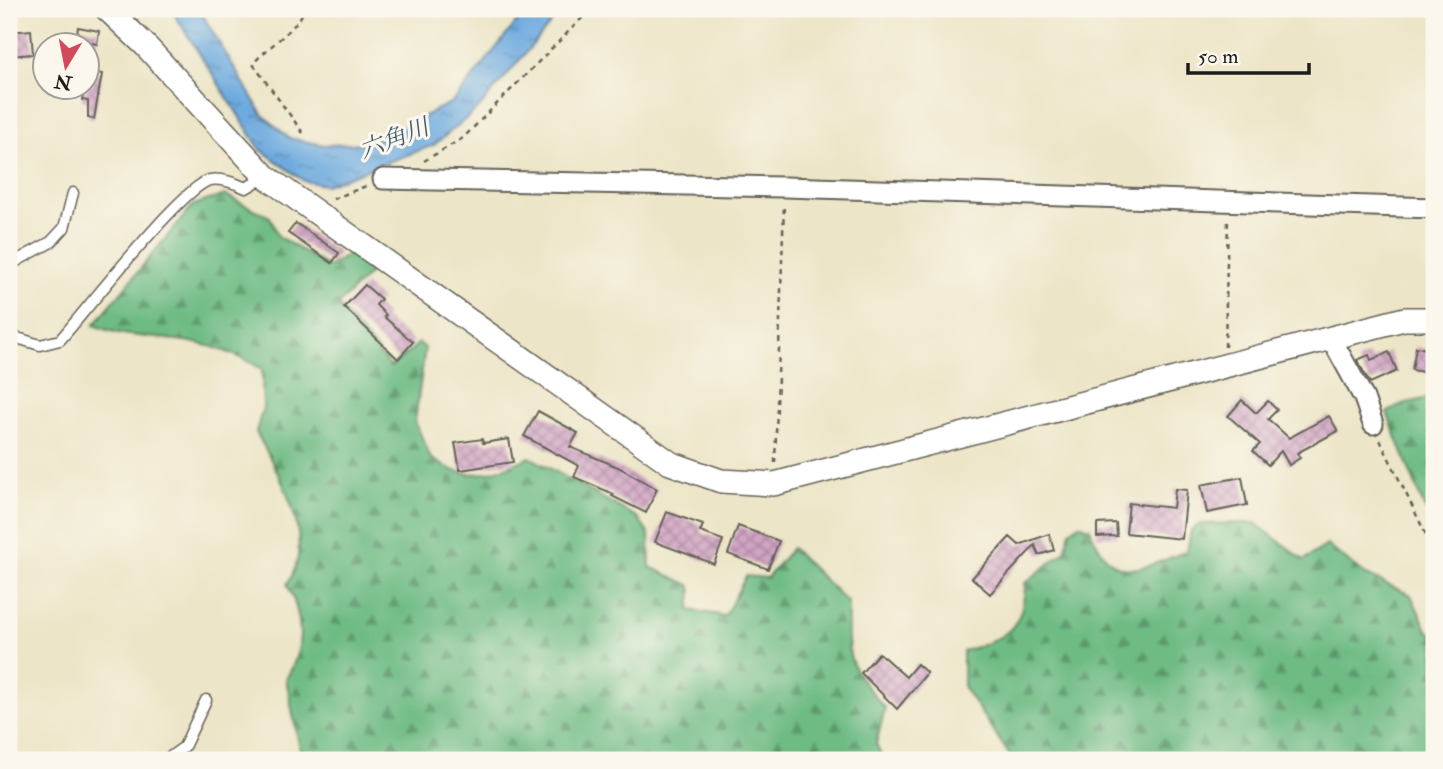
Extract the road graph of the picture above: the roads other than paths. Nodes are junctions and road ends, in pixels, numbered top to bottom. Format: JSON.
{"nodes":[{"id":1,"x":107,"y":9,"type":"edge"},
{"id":2,"x":265,"y":176,"type":"junction"},
{"id":3,"x":383,"y":179,"type":"road end"},
{"id":4,"x":72,"y":193,"type":"dead end"},
{"id":5,"x":1434,"y":208,"type":"edge"},
{"id":6,"x":9,"y":265,"type":"edge"},
{"id":7,"x":1434,"y":319,"type":"edge"},
{"id":8,"x":9,"y":323,"type":"edge"},
{"id":9,"x":1331,"y":338,"type":"junction"},
{"id":10,"x":1373,"y":424,"type":"road end"},
{"id":11,"x":206,"y":700,"type":"dead end"},
{"id":12,"x":166,"y":760,"type":"edge"}],
"edges":[{"from":1,"to":2,"type":"street"},
{"from":2,"to":8,"type":"lane"},
{"from":2,"to":9,"type":"street"},
{"from":3,"to":5,"type":"street"},
{"from":4,"to":6,"type":"lane"},
{"from":7,"to":9,"type":"street"},
{"from":9,"to":10,"type":"street"},
{"from":11,"to":12,"type":"lane"}]}
